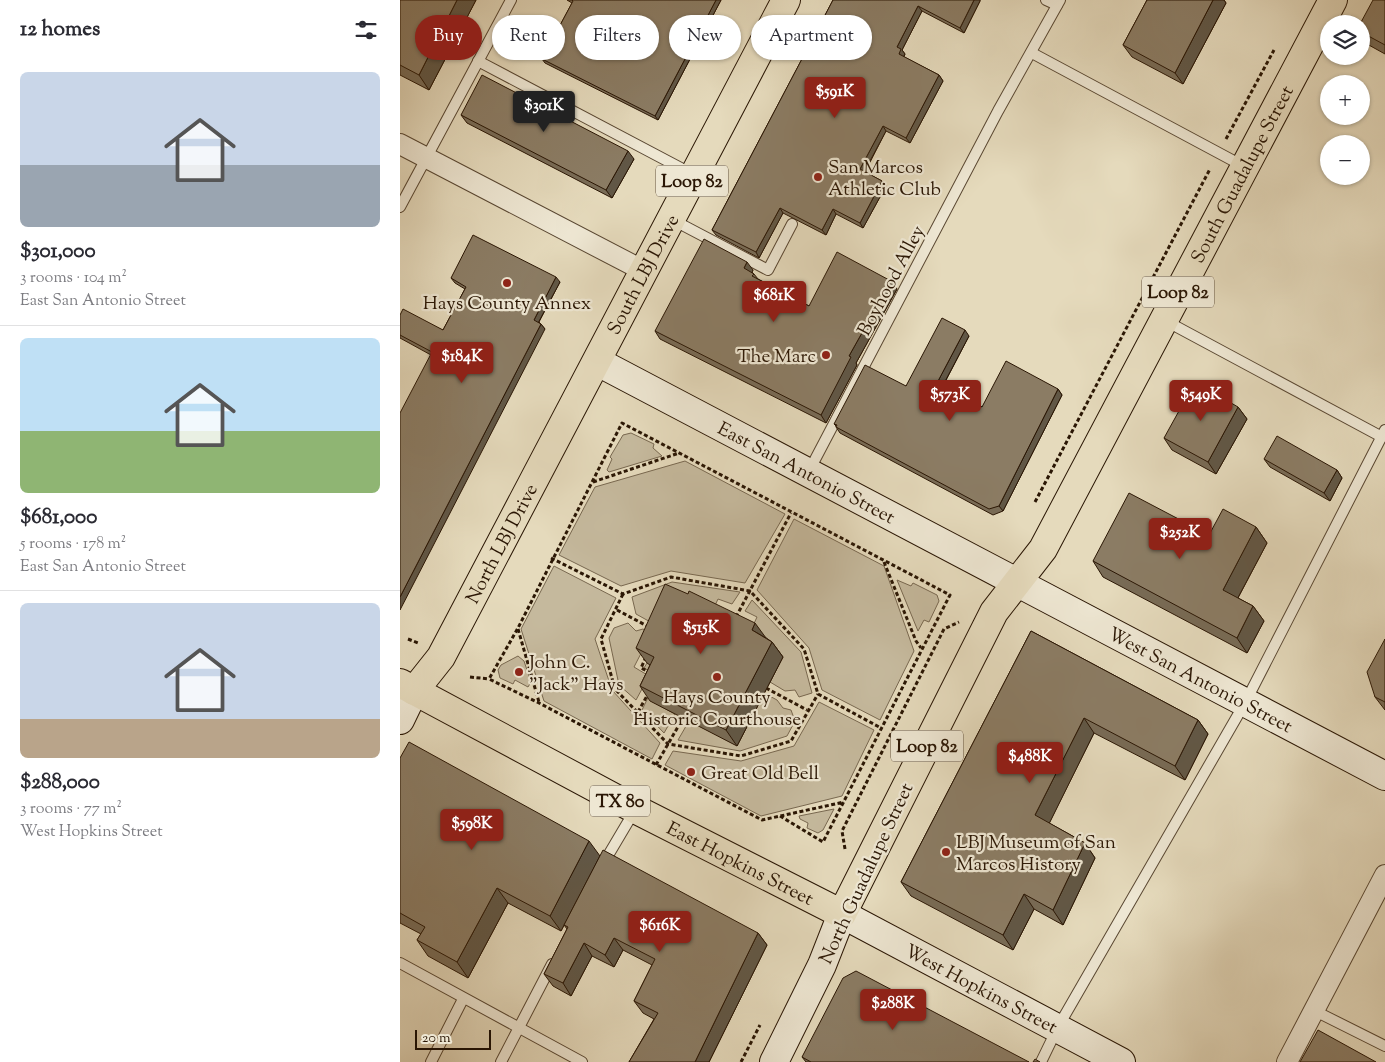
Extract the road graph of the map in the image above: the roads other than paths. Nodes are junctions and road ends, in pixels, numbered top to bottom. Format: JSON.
{"nodes":[{"id":1,"x":511,"y":0,"type":"edge"},
{"id":2,"x":786,"y":0,"type":"edge"},
{"id":3,"x":1046,"y":0,"type":"edge"},
{"id":4,"x":1333,"y":0,"type":"edge"},
{"id":5,"x":1058,"y":3,"type":"edge"},
{"id":6,"x":1032,"y":53,"type":"junction"},
{"id":7,"x":478,"y":61,"type":"junction"},
{"id":8,"x":400,"y":144,"type":"edge"},
{"id":9,"x":426,"y":158,"type":"junction"},
{"id":10,"x":1246,"y":168,"type":"junction"},
{"id":11,"x":694,"y":176,"type":"junction"},
{"id":12,"x":400,"y":206,"type":"edge"},
{"id":13,"x":671,"y":219,"type":"junction"},
{"id":14,"x":792,"y":224,"type":"edge"},
{"id":15,"x":644,"y":271,"type":"junction"},
{"id":16,"x":1163,"y":320,"type":"junction"},
{"id":17,"x":598,"y":362,"type":"junction"},
{"id":18,"x":1383,"y":434,"type":"edge"},
{"id":19,"x":809,"y":472,"type":"junction"},
{"id":20,"x":1018,"y":581,"type":"junction"},
{"id":21,"x":407,"y":687,"type":"edge"},
{"id":22,"x":1246,"y":701,"type":"junction"},
{"id":23,"x":400,"y":720,"type":"edge"},
{"id":24,"x":1385,"y":776,"type":"edge"},
{"id":25,"x":635,"y":809,"type":"junction"},
{"id":26,"x":598,"y":875,"type":"edge"},
{"id":27,"x":1385,"y":875,"type":"edge"},
{"id":28,"x":842,"y":914,"type":"junction"},
{"id":29,"x":558,"y":952,"type":"edge"},
{"id":30,"x":400,"y":963,"type":"edge"},
{"id":31,"x":463,"y":999,"type":"junction"},
{"id":32,"x":1315,"y":1011,"type":"junction"},
{"id":33,"x":1058,"y":1027,"type":"junction"},
{"id":34,"x":518,"y":1029,"type":"junction"},
{"id":35,"x":1385,"y":1046,"type":"edge"},
{"id":36,"x":431,"y":1062,"type":"edge"},
{"id":37,"x":501,"y":1062,"type":"edge"},
{"id":38,"x":582,"y":1062,"type":"edge"},
{"id":39,"x":774,"y":1062,"type":"edge"},
{"id":40,"x":1041,"y":1062,"type":"edge"},
{"id":41,"x":1121,"y":1062,"type":"edge"},
{"id":42,"x":1287,"y":1062,"type":"edge"}],
"edges":[{"from":1,"to":7,"type":"lane"},
{"from":2,"to":11,"type":"main road","name":"South LBJ Drive","number":"Loop 82"},
{"from":3,"to":5,"type":"lane"},
{"from":4,"to":10,"type":"main road","name":"South Guadalupe Street","number":"Loop 82"},
{"from":5,"to":6,"type":"lane","name":"Boyhood Alley"},
{"from":6,"to":10,"type":"lane"},
{"from":6,"to":19,"type":"lane","name":"Boyhood Alley"},
{"from":7,"to":9,"type":"lane"},
{"from":7,"to":11,"type":"lane"},
{"from":8,"to":9,"type":"street"},
{"from":9,"to":12,"type":"lane"},
{"from":9,"to":15,"type":"street"},
{"from":10,"to":16,"type":"main road","name":"South Guadalupe Street","number":"Loop 82"},
{"from":11,"to":13,"type":"main road","name":"South LBJ Drive","number":"Loop 82"},
{"from":13,"to":14,"type":"lane"},
{"from":13,"to":15,"type":"main road","name":"South LBJ Drive","number":"Loop 82"},
{"from":15,"to":17,"type":"main road","name":"South LBJ Drive","number":"Loop 82"},
{"from":16,"to":18,"type":"lane"},
{"from":16,"to":20,"type":"main road","name":"South Guadalupe Street","number":"Loop 82"},
{"from":17,"to":19,"type":"street","name":"East San Antonio Street"},
{"from":17,"to":21,"type":"main road","name":"North LBJ Drive","number":"Loop 82"},
{"from":18,"to":22,"type":"lane"},
{"from":19,"to":20,"type":"street","name":"East San Antonio Street"},
{"from":20,"to":22,"type":"street","name":"West San Antonio Street"},
{"from":20,"to":28,"type":"main road","name":"North Guadalupe Street","number":"Loop 82"},
{"from":21,"to":23,"type":"street","name":"North LBJ Drive","number":"Loop 82"},
{"from":21,"to":25,"type":"main road","name":"East Hopkins Street","number":"TX 80"},
{"from":22,"to":24,"type":"street","name":"West San Antonio Street"},
{"from":22,"to":33,"type":"lane"},
{"from":25,"to":26,"type":"lane"},
{"from":25,"to":28,"type":"main road","name":"East Hopkins Street","number":"TX 80"},
{"from":27,"to":32,"type":"street"},
{"from":28,"to":33,"type":"street","name":"West Hopkins Street"},
{"from":28,"to":39,"type":"street","name":"North Guadalupe Street","number":"Loop 82"},
{"from":29,"to":34,"type":"lane"},
{"from":30,"to":31,"type":"lane"},
{"from":31,"to":34,"type":"lane"},
{"from":31,"to":36,"type":"lane"},
{"from":32,"to":35,"type":"lane"},
{"from":32,"to":42,"type":"street"},
{"from":33,"to":40,"type":"lane"},
{"from":33,"to":41,"type":"street","name":"West Hopkins Street"},
{"from":34,"to":37,"type":"lane"},
{"from":34,"to":38,"type":"lane"}]}
